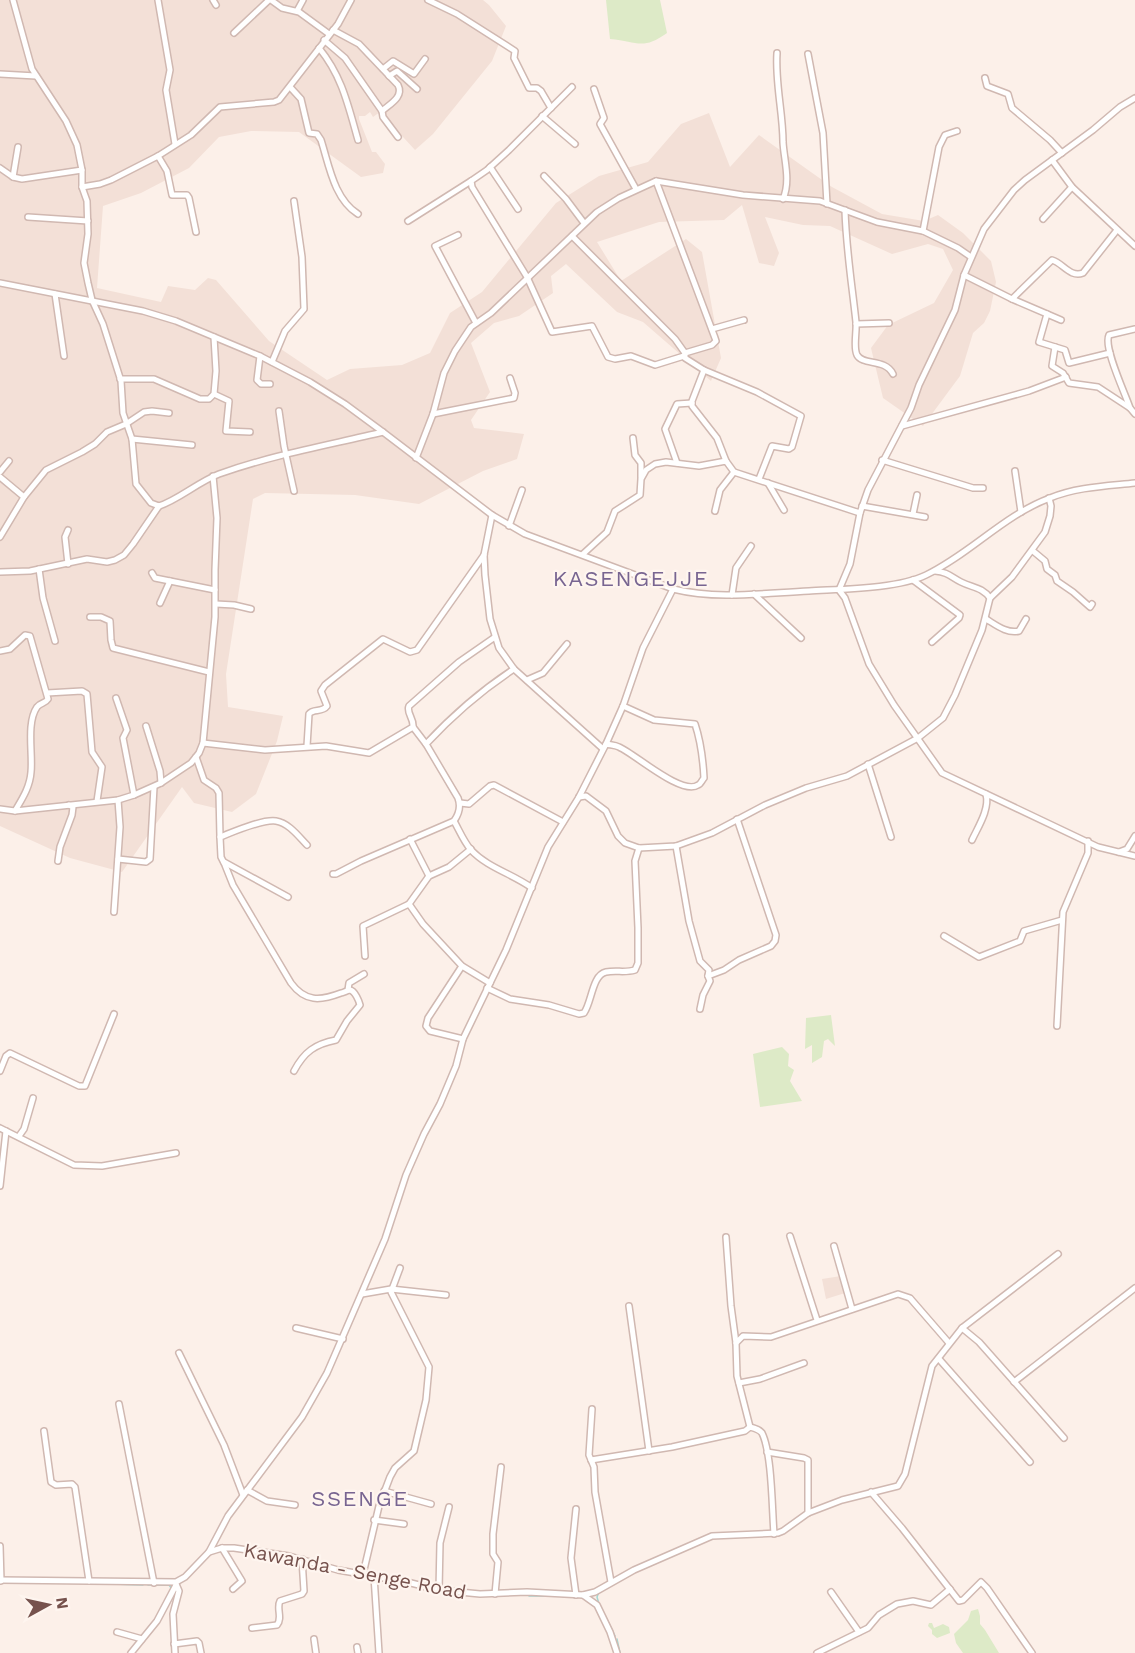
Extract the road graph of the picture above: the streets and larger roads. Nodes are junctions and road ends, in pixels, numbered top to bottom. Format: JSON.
{"nodes":[{"id":1,"x":13,"y":0,"type":"edge"},
{"id":2,"x":158,"y":0,"type":"edge"},
{"id":3,"x":270,"y":0,"type":"edge"},
{"id":4,"x":303,"y":0,"type":"edge"},
{"id":5,"x":351,"y":0,"type":"edge"},
{"id":6,"x":428,"y":0,"type":"edge"},
{"id":7,"x":297,"y":11,"type":"junction"},
{"id":8,"x":331,"y":32,"type":"junction"},
{"id":9,"x":234,"y":33,"type":"dead end"},
{"id":10,"x":324,"y":40,"type":"junction"},
{"id":11,"x":319,"y":48,"type":"junction"},
{"id":12,"x":777,"y":53,"type":"dead end"},
{"id":13,"x":808,"y":54,"type":"dead end"},
{"id":14,"x":425,"y":59,"type":"dead end"},
{"id":15,"x":383,"y":69,"type":"junction"},
{"id":16,"x":0,"y":74,"type":"edge"},
{"id":17,"x":36,"y":76,"type":"junction"},
{"id":18,"x":389,"y":76,"type":"junction"},
{"id":19,"x":986,"y":78,"type":"dead end"},
{"id":20,"x":290,"y":87,"type":"junction"},
{"id":21,"x":573,"y":87,"type":"dead end"},
{"id":22,"x":594,"y":89,"type":"dead end"},
{"id":23,"x":417,"y":90,"type":"dead end"},
{"id":24,"x":1135,"y":98,"type":"edge"},
{"id":25,"x":551,"y":108,"type":"junction"},
{"id":26,"x":382,"y":111,"type":"junction"},
{"id":27,"x":542,"y":116,"type":"junction"},
{"id":28,"x":957,"y":131,"type":"dead end"},
{"id":29,"x":398,"y":137,"type":"dead end"},
{"id":30,"x":358,"y":140,"type":"dead end"},
{"id":31,"x":175,"y":144,"type":"junction"},
{"id":32,"x":575,"y":144,"type":"dead end"},
{"id":33,"x":18,"y":147,"type":"dead end"},
{"id":34,"x":1062,"y":153,"type":"junction"},
{"id":35,"x":158,"y":156,"type":"junction"},
{"id":36,"x":1052,"y":160,"type":"junction"},
{"id":37,"x":490,"y":167,"type":"junction"},
{"id":38,"x":0,"y":168,"type":"edge"},
{"id":39,"x":82,"y":170,"type":"junction"},
{"id":40,"x":544,"y":176,"type":"dead end"},
{"id":41,"x":13,"y":177,"type":"junction"},
{"id":42,"x":471,"y":181,"type":"junction"},
{"id":43,"x":656,"y":181,"type":"junction"},
{"id":44,"x":82,"y":187,"type":"junction"},
{"id":45,"x":1072,"y":187,"type":"junction"},
{"id":46,"x":636,"y":189,"type":"junction"},
{"id":47,"x":783,"y":199,"type":"junction"},
{"id":48,"x":294,"y":201,"type":"dead end"},
{"id":49,"x":827,"y":204,"type":"junction"},
{"id":50,"x":518,"y":209,"type":"dead end"},
{"id":51,"x":845,"y":210,"type":"junction"},
{"id":52,"x":358,"y":214,"type":"dead end"},
{"id":53,"x":28,"y":217,"type":"dead end"},
{"id":54,"x":1043,"y":219,"type":"dead end"},
{"id":55,"x":88,"y":221,"type":"junction"},
{"id":56,"x":408,"y":221,"type":"dead end"},
{"id":57,"x":584,"y":223,"type":"junction"},
{"id":58,"x":1118,"y":230,"type":"junction"},
{"id":59,"x":923,"y":231,"type":"junction"},
{"id":60,"x":196,"y":232,"type":"dead end"},
{"id":61,"x":458,"y":234,"type":"dead end"},
{"id":62,"x":572,"y":236,"type":"junction"},
{"id":63,"x":1135,"y":246,"type":"edge"},
{"id":64,"x":970,"y":257,"type":"junction"},
{"id":65,"x":964,"y":275,"type":"junction"},
{"id":66,"x":527,"y":276,"type":"junction"},
{"id":67,"x":0,"y":283,"type":"edge"},
{"id":68,"x":55,"y":294,"type":"junction"},
{"id":69,"x":1012,"y":299,"type":"junction"},
{"id":70,"x":92,"y":300,"type":"junction"},
{"id":71,"x":1047,"y":314,"type":"junction"},
{"id":72,"x":744,"y":320,"type":"dead end"},
{"id":73,"x":1061,"y":320,"type":"dead end"},
{"id":74,"x":476,"y":323,"type":"junction"},
{"id":75,"x":889,"y":323,"type":"dead end"},
{"id":76,"x":856,"y":324,"type":"junction"},
{"id":77,"x":712,"y":329,"type":"junction"},
{"id":78,"x":1135,"y":329,"type":"edge"},
{"id":79,"x":214,"y":337,"type":"junction"},
{"id":80,"x":1055,"y":347,"type":"junction"},
{"id":81,"x":1110,"y":353,"type":"junction"},
{"id":82,"x":685,"y":355,"type":"junction"},
{"id":83,"x":64,"y":356,"type":"dead end"},
{"id":84,"x":260,"y":356,"type":"junction"},
{"id":85,"x":272,"y":362,"type":"junction"},
{"id":86,"x":704,"y":370,"type":"junction"},
{"id":87,"x":893,"y":374,"type":"dead end"},
{"id":88,"x":1066,"y":377,"type":"junction"},
{"id":89,"x":510,"y":378,"type":"dead end"},
{"id":90,"x":120,"y":379,"type":"junction"},
{"id":91,"x":270,"y":384,"type":"dead end"},
{"id":92,"x":214,"y":394,"type":"junction"},
{"id":93,"x":692,"y":404,"type":"junction"},
{"id":94,"x":1130,"y":408,"type":"junction"},
{"id":95,"x":279,"y":411,"type":"dead end"},
{"id":96,"x":169,"y":413,"type":"dead end"},
{"id":97,"x":433,"y":414,"type":"junction"},
{"id":98,"x":1135,"y":414,"type":"edge"},
{"id":99,"x":126,"y":423,"type":"junction"},
{"id":100,"x":902,"y":426,"type":"junction"},
{"id":101,"x":250,"y":432,"type":"dead end"},
{"id":102,"x":384,"y":432,"type":"junction"},
{"id":103,"x":633,"y":438,"type":"dead end"},
{"id":104,"x":132,"y":439,"type":"junction"},
{"id":105,"x":192,"y":445,"type":"dead end"},
{"id":106,"x":286,"y":455,"type":"junction"},
{"id":107,"x":416,"y":458,"type":"junction"},
{"id":108,"x":882,"y":460,"type":"junction"},
{"id":109,"x":9,"y":461,"type":"dead end"},
{"id":110,"x":726,"y":461,"type":"junction"},
{"id":111,"x":678,"y":463,"type":"junction"},
{"id":112,"x":1015,"y":471,"type":"dead end"},
{"id":113,"x":0,"y":472,"type":"edge"},
{"id":114,"x":734,"y":472,"type":"junction"},
{"id":115,"x":213,"y":476,"type":"junction"},
{"id":116,"x":0,"y":477,"type":"edge"},
{"id":117,"x":641,"y":479,"type":"junction"},
{"id":118,"x":759,"y":479,"type":"junction"},
{"id":119,"x":768,"y":483,"type":"junction"},
{"id":120,"x":1135,"y":483,"type":"edge"},
{"id":121,"x":983,"y":488,"type":"dead end"},
{"id":122,"x":522,"y":490,"type":"dead end"},
{"id":123,"x":294,"y":491,"type":"dead end"},
{"id":124,"x":917,"y":495,"type":"dead end"},
{"id":125,"x":24,"y":497,"type":"junction"},
{"id":126,"x":1049,"y":498,"type":"junction"},
{"id":127,"x":159,"y":506,"type":"junction"},
{"id":128,"x":862,"y":506,"type":"junction"},
{"id":129,"x":784,"y":510,"type":"dead end"},
{"id":130,"x":715,"y":511,"type":"dead end"},
{"id":131,"x":1021,"y":512,"type":"junction"},
{"id":132,"x":860,"y":513,"type":"junction"},
{"id":133,"x":913,"y":514,"type":"junction"},
{"id":134,"x":492,"y":515,"type":"junction"},
{"id":135,"x":925,"y":517,"type":"dead end"},
{"id":136,"x":3,"y":526,"type":"edge"},
{"id":137,"x":509,"y":526,"type":"junction"},
{"id":138,"x":68,"y":530,"type":"dead end"},
{"id":139,"x":0,"y":537,"type":"edge"},
{"id":140,"x":751,"y":546,"type":"dead end"},
{"id":141,"x":1033,"y":551,"type":"junction"},
{"id":142,"x":583,"y":554,"type":"junction"},
{"id":143,"x":484,"y":555,"type":"junction"},
{"id":144,"x":68,"y":564,"type":"junction"},
{"id":145,"x":39,"y":569,"type":"junction"},
{"id":146,"x":934,"y":571,"type":"junction"},
{"id":147,"x":0,"y":572,"type":"edge"},
{"id":148,"x":152,"y":573,"type":"dead end"},
{"id":149,"x":913,"y":580,"type":"junction"},
{"id":150,"x":170,"y":581,"type":"junction"},
{"id":151,"x":673,"y":589,"type":"junction"},
{"id":152,"x":215,"y":590,"type":"junction"},
{"id":153,"x":839,"y":590,"type":"junction"},
{"id":154,"x":754,"y":594,"type":"junction"},
{"id":155,"x":732,"y":595,"type":"junction"},
{"id":156,"x":990,"y":598,"type":"junction"},
{"id":157,"x":160,"y":603,"type":"dead end"},
{"id":158,"x":216,"y":604,"type":"junction"},
{"id":159,"x":1092,"y":604,"type":"dead end"},
{"id":160,"x":251,"y":609,"type":"dead end"},
{"id":161,"x":90,"y":617,"type":"dead end"},
{"id":162,"x":986,"y":619,"type":"junction"},
{"id":163,"x":1026,"y":620,"type":"dead end"},
{"id":164,"x":495,"y":637,"type":"junction"},
{"id":165,"x":801,"y":638,"type":"dead end"},
{"id":166,"x":55,"y":641,"type":"dead end"},
{"id":167,"x":932,"y":642,"type":"dead end"},
{"id":168,"x":567,"y":644,"type":"dead end"},
{"id":169,"x":0,"y":651,"type":"edge"},
{"id":170,"x":514,"y":669,"type":"junction"},
{"id":171,"x":209,"y":672,"type":"junction"},
{"id":172,"x":527,"y":680,"type":"junction"},
{"id":173,"x":47,"y":693,"type":"junction"},
{"id":174,"x":116,"y":699,"type":"dead end"},
{"id":175,"x":623,"y":706,"type":"junction"},
{"id":176,"x":146,"y":726,"type":"dead end"},
{"id":177,"x":413,"y":727,"type":"junction"},
{"id":178,"x":918,"y":738,"type":"junction"},
{"id":179,"x":203,"y":743,"type":"junction"},
{"id":180,"x":426,"y":744,"type":"junction"},
{"id":181,"x":307,"y":746,"type":"junction"},
{"id":182,"x":604,"y":746,"type":"junction"},
{"id":183,"x":196,"y":757,"type":"junction"},
{"id":184,"x":868,"y":764,"type":"junction"},
{"id":185,"x":161,"y":783,"type":"junction"},
{"id":186,"x":154,"y":787,"type":"junction"},
{"id":187,"x":986,"y":794,"type":"junction"},
{"id":188,"x":134,"y":795,"type":"junction"},
{"id":189,"x":579,"y":797,"type":"junction"},
{"id":190,"x":118,"y":800,"type":"junction"},
{"id":191,"x":97,"y":801,"type":"junction"},
{"id":192,"x":460,"y":803,"type":"junction"},
{"id":193,"x":69,"y":805,"type":"junction"},
{"id":194,"x":0,"y":809,"type":"edge"},
{"id":195,"x":15,"y":811,"type":"junction"},
{"id":196,"x":737,"y":819,"type":"junction"},
{"id":197,"x":454,"y":821,"type":"junction"},
{"id":198,"x":563,"y":822,"type":"junction"},
{"id":199,"x":1135,"y":836,"type":"edge"},
{"id":200,"x":220,"y":837,"type":"junction"},
{"id":201,"x":891,"y":837,"type":"dead end"},
{"id":202,"x":410,"y":839,"type":"junction"},
{"id":203,"x":972,"y":840,"type":"dead end"},
{"id":204,"x":1088,"y":841,"type":"junction"},
{"id":205,"x":307,"y":845,"type":"dead end"},
{"id":206,"x":675,"y":846,"type":"junction"},
{"id":207,"x":639,"y":848,"type":"junction"},
{"id":208,"x":471,"y":849,"type":"junction"},
{"id":209,"x":1117,"y":852,"type":"junction"},
{"id":210,"x":1135,"y":856,"type":"edge"},
{"id":211,"x":118,"y":859,"type":"junction"},
{"id":212,"x":58,"y":861,"type":"dead end"},
{"id":213,"x":224,"y":862,"type":"junction"},
{"id":214,"x":333,"y":874,"type":"dead end"},
{"id":215,"x":429,"y":876,"type":"junction"},
{"id":216,"x":532,"y":888,"type":"junction"},
{"id":217,"x":288,"y":897,"type":"dead end"},
{"id":218,"x":409,"y":904,"type":"junction"},
{"id":219,"x":114,"y":912,"type":"dead end"},
{"id":220,"x":1062,"y":920,"type":"junction"},
{"id":221,"x":944,"y":936,"type":"dead end"},
{"id":222,"x":364,"y":956,"type":"dead end"},
{"id":223,"x":462,"y":966,"type":"junction"},
{"id":224,"x":364,"y":974,"type":"dead end"},
{"id":225,"x":708,"y":976,"type":"junction"},
{"id":226,"x":489,"y":986,"type":"junction"},
{"id":227,"x":348,"y":990,"type":"junction"},
{"id":228,"x":700,"y":1009,"type":"dead end"},
{"id":229,"x":114,"y":1014,"type":"dead end"},
{"id":230,"x":1057,"y":1026,"type":"dead end"},
{"id":231,"x":463,"y":1039,"type":"junction"},
{"id":232,"x":0,"y":1071,"type":"edge"},
{"id":233,"x":294,"y":1071,"type":"dead end"},
{"id":234,"x":33,"y":1098,"type":"dead end"},
{"id":235,"x":3,"y":1129,"type":"edge"},
{"id":236,"x":19,"y":1136,"type":"junction"},
{"id":237,"x":176,"y":1153,"type":"dead end"},
{"id":238,"x":0,"y":1186,"type":"edge"},
{"id":239,"x":790,"y":1236,"type":"dead end"},
{"id":240,"x":726,"y":1237,"type":"dead end"},
{"id":241,"x":834,"y":1246,"type":"dead end"},
{"id":242,"x":1058,"y":1254,"type":"dead end"},
{"id":243,"x":400,"y":1268,"type":"dead end"},
{"id":244,"x":1135,"y":1288,"type":"edge"},
{"id":245,"x":391,"y":1289,"type":"junction"},
{"id":246,"x":362,"y":1294,"type":"junction"},
{"id":247,"x":446,"y":1295,"type":"dead end"},
{"id":248,"x":629,"y":1306,"type":"dead end"},
{"id":249,"x":852,"y":1309,"type":"junction"},
{"id":250,"x":817,"y":1320,"type":"junction"},
{"id":251,"x":297,"y":1328,"type":"dead end"},
{"id":252,"x":962,"y":1328,"type":"junction"},
{"id":253,"x":343,"y":1339,"type":"junction"},
{"id":254,"x":950,"y":1342,"type":"junction"},
{"id":255,"x":736,"y":1343,"type":"junction"},
{"id":256,"x":179,"y":1353,"type":"dead end"},
{"id":257,"x":939,"y":1359,"type":"junction"},
{"id":258,"x":804,"y":1363,"type":"dead end"},
{"id":259,"x":1014,"y":1382,"type":"junction"},
{"id":260,"x":739,"y":1383,"type":"junction"},
{"id":261,"x":119,"y":1404,"type":"dead end"},
{"id":262,"x":592,"y":1409,"type":"dead end"},
{"id":263,"x":750,"y":1427,"type":"junction"},
{"id":264,"x":44,"y":1431,"type":"dead end"},
{"id":265,"x":1064,"y":1438,"type":"dead end"},
{"id":266,"x":649,"y":1451,"type":"junction"},
{"id":267,"x":767,"y":1452,"type":"junction"},
{"id":268,"x":591,"y":1460,"type":"junction"},
{"id":269,"x":1030,"y":1462,"type":"dead end"},
{"id":270,"x":501,"y":1467,"type":"dead end"},
{"id":271,"x":384,"y":1491,"type":"junction"},
{"id":272,"x":245,"y":1492,"type":"junction"},
{"id":273,"x":872,"y":1492,"type":"junction"},
{"id":274,"x":431,"y":1504,"type":"dead end"},
{"id":275,"x":295,"y":1505,"type":"dead end"},
{"id":276,"x":449,"y":1507,"type":"dead end"},
{"id":277,"x":576,"y":1509,"type":"dead end"},
{"id":278,"x":808,"y":1513,"type":"junction"},
{"id":279,"x":374,"y":1520,"type":"junction"},
{"id":280,"x":404,"y":1524,"type":"dead end"},
{"id":281,"x":774,"y":1534,"type":"junction"},
{"id":282,"x":0,"y":1546,"type":"edge"},
{"id":283,"x":222,"y":1548,"type":"junction"},
{"id":284,"x":209,"y":1552,"type":"junction"},
{"id":285,"x":302,"y":1559,"type":"junction"},
{"id":286,"x":363,"y":1574,"type":"junction"},
{"id":287,"x":375,"y":1576,"type":"junction"},
{"id":288,"x":0,"y":1581,"type":"edge"},
{"id":289,"x":89,"y":1581,"type":"junction"},
{"id":290,"x":611,"y":1582,"type":"junction"},
{"id":291,"x":154,"y":1583,"type":"junction"},
{"id":292,"x":176,"y":1584,"type":"junction"},
{"id":293,"x":233,"y":1589,"type":"dead end"},
{"id":294,"x":950,"y":1589,"type":"junction"},
{"id":295,"x":439,"y":1590,"type":"junction"},
{"id":296,"x":596,"y":1592,"type":"junction"},
{"id":297,"x":831,"y":1592,"type":"dead end"},
{"id":298,"x":495,"y":1594,"type":"junction"},
{"id":299,"x":579,"y":1595,"type":"junction"},
{"id":300,"x":595,"y":1603,"type":"junction"},
{"id":301,"x":252,"y":1628,"type":"dead end"},
{"id":302,"x":117,"y":1632,"type":"dead end"},
{"id":303,"x":859,"y":1632,"type":"junction"},
{"id":304,"x":142,"y":1639,"type":"junction"},
{"id":305,"x":314,"y":1639,"type":"dead end"},
{"id":306,"x":174,"y":1644,"type":"junction"},
{"id":307,"x":825,"y":1651,"type":"edge"},
{"id":308,"x":131,"y":1653,"type":"edge"},
{"id":309,"x":175,"y":1653,"type":"edge"},
{"id":310,"x":201,"y":1653,"type":"edge"},
{"id":311,"x":316,"y":1653,"type":"edge"},
{"id":312,"x":379,"y":1653,"type":"edge"},
{"id":313,"x":617,"y":1653,"type":"edge"},
{"id":314,"x":817,"y":1653,"type":"edge"},
{"id":315,"x":1032,"y":1653,"type":"edge"}],
"edges":[{"from":1,"to":17,"type":"street"},
{"from":2,"to":31,"type":"street"},
{"from":3,"to":7,"type":"street"},
{"from":3,"to":9,"type":"street"},
{"from":4,"to":7,"type":"street"},
{"from":5,"to":8,"type":"street"},
{"from":6,"to":25,"type":"street"},
{"from":7,"to":8,"type":"street"},
{"from":8,"to":10,"type":"street"},
{"from":8,"to":15,"type":"street"},
{"from":10,"to":11,"type":"street"},
{"from":10,"to":26,"type":"street"},
{"from":11,"to":20,"type":"street"},
{"from":11,"to":30,"type":"street"},
{"from":12,"to":47,"type":"street"},
{"from":13,"to":49,"type":"street"},
{"from":14,"to":15,"type":"street"},
{"from":15,"to":18,"type":"street"},
{"from":16,"to":17,"type":"street"},
{"from":17,"to":39,"type":"street"},
{"from":18,"to":23,"type":"street"},
{"from":18,"to":26,"type":"street"},
{"from":19,"to":34,"type":"street"},
{"from":20,"to":31,"type":"street"},
{"from":20,"to":52,"type":"street"},
{"from":21,"to":25,"type":"street"},
{"from":22,"to":46,"type":"street"},
{"from":24,"to":34,"type":"street"},
{"from":25,"to":27,"type":"street"},
{"from":26,"to":29,"type":"street"},
{"from":27,"to":32,"type":"street"},
{"from":27,"to":37,"type":"street"},
{"from":28,"to":59,"type":"street"},
{"from":31,"to":35,"type":"street"},
{"from":33,"to":41,"type":"street"},
{"from":34,"to":36,"type":"street"},
{"from":35,"to":44,"type":"street"},
{"from":35,"to":60,"type":"street"},
{"from":36,"to":45,"type":"street"},
{"from":36,"to":64,"type":"street"},
{"from":37,"to":42,"type":"street"},
{"from":37,"to":50,"type":"street"},
{"from":38,"to":41,"type":"street"},
{"from":39,"to":41,"type":"street"},
{"from":39,"to":44,"type":"street"},
{"from":40,"to":57,"type":"street"},
{"from":42,"to":56,"type":"street"},
{"from":42,"to":66,"type":"street"},
{"from":43,"to":46,"type":"street"},
{"from":43,"to":47,"type":"street"},
{"from":43,"to":77,"type":"street"},
{"from":44,"to":55,"type":"street"},
{"from":45,"to":54,"type":"street"},
{"from":45,"to":58,"type":"street"},
{"from":46,"to":57,"type":"street"},
{"from":47,"to":49,"type":"street"},
{"from":48,"to":85,"type":"street"},
{"from":49,"to":51,"type":"street"},
{"from":51,"to":59,"type":"street"},
{"from":51,"to":76,"type":"street"},
{"from":53,"to":55,"type":"street"},
{"from":55,"to":70,"type":"street"},
{"from":57,"to":62,"type":"street"},
{"from":58,"to":63,"type":"street"},
{"from":58,"to":69,"type":"street"},
{"from":59,"to":64,"type":"street"},
{"from":61,"to":74,"type":"street"},
{"from":62,"to":66,"type":"street"},
{"from":62,"to":82,"type":"street"},
{"from":64,"to":65,"type":"street"},
{"from":65,"to":69,"type":"street"},
{"from":65,"to":100,"type":"street"},
{"from":66,"to":74,"type":"street"},
{"from":66,"to":82,"type":"street"},
{"from":67,"to":68,"type":"street"},
{"from":68,"to":70,"type":"street"},
{"from":68,"to":83,"type":"street"},
{"from":69,"to":71,"type":"street"},
{"from":70,"to":79,"type":"street"},
{"from":70,"to":90,"type":"street"},
{"from":71,"to":73,"type":"street"},
{"from":71,"to":80,"type":"street"},
{"from":72,"to":77,"type":"street"},
{"from":74,"to":97,"type":"street"},
{"from":75,"to":76,"type":"street"},
{"from":76,"to":87,"type":"street"},
{"from":77,"to":82,"type":"street"},
{"from":78,"to":81,"type":"street"},
{"from":79,"to":84,"type":"street"},
{"from":79,"to":92,"type":"street"},
{"from":80,"to":81,"type":"street"},
{"from":80,"to":88,"type":"street"},
{"from":81,"to":94,"type":"street"},
{"from":82,"to":86,"type":"street"},
{"from":84,"to":85,"type":"street"},
{"from":84,"to":91,"type":"street"},
{"from":85,"to":102,"type":"street"},
{"from":86,"to":93,"type":"street"},
{"from":86,"to":118,"type":"street"},
{"from":88,"to":94,"type":"street"},
{"from":88,"to":100,"type":"street"},
{"from":89,"to":97,"type":"street"},
{"from":90,"to":92,"type":"street"},
{"from":90,"to":99,"type":"street"},
{"from":92,"to":101,"type":"street"},
{"from":93,"to":110,"type":"street"},
{"from":93,"to":111,"type":"street"},
{"from":94,"to":98,"type":"street"},
{"from":95,"to":106,"type":"street"},
{"from":96,"to":99,"type":"street"},
{"from":97,"to":107,"type":"street"},
{"from":99,"to":104,"type":"street"},
{"from":99,"to":125,"type":"street"},
{"from":100,"to":108,"type":"street"},
{"from":102,"to":106,"type":"street"},
{"from":102,"to":107,"type":"street"},
{"from":103,"to":117,"type":"street"},
{"from":104,"to":105,"type":"street"},
{"from":104,"to":127,"type":"street"},
{"from":106,"to":115,"type":"street"},
{"from":106,"to":123,"type":"street"},
{"from":107,"to":134,"type":"street"},
{"from":108,"to":121,"type":"street"},
{"from":108,"to":128,"type":"street"},
{"from":109,"to":113,"type":"street"},
{"from":110,"to":111,"type":"street"},
{"from":110,"to":114,"type":"street"},
{"from":111,"to":117,"type":"street"},
{"from":112,"to":131,"type":"street"},
{"from":114,"to":118,"type":"street"},
{"from":114,"to":130,"type":"street"},
{"from":115,"to":127,"type":"street"},
{"from":115,"to":152,"type":"street"},
{"from":116,"to":125,"type":"street"},
{"from":117,"to":142,"type":"street"},
{"from":118,"to":119,"type":"street"},
{"from":119,"to":129,"type":"street"},
{"from":119,"to":132,"type":"street"},
{"from":120,"to":126,"type":"street"},
{"from":122,"to":137,"type":"street"},
{"from":124,"to":133,"type":"street"},
{"from":125,"to":136,"type":"street"},
{"from":126,"to":131,"type":"street"},
{"from":126,"to":141,"type":"street"},
{"from":127,"to":144,"type":"street"},
{"from":128,"to":132,"type":"street"},
{"from":128,"to":133,"type":"street"},
{"from":131,"to":146,"type":"street"},
{"from":132,"to":153,"type":"street"},
{"from":133,"to":135,"type":"street"},
{"from":134,"to":137,"type":"street"},
{"from":134,"to":143,"type":"street"},
{"from":136,"to":139,"type":"street"},
{"from":137,"to":142,"type":"street"},
{"from":138,"to":144,"type":"street"},
{"from":140,"to":155,"type":"street"},
{"from":141,"to":156,"type":"street"},
{"from":141,"to":159,"type":"street"},
{"from":142,"to":151,"type":"street"},
{"from":143,"to":164,"type":"street"},
{"from":143,"to":181,"type":"street"},
{"from":144,"to":145,"type":"street"},
{"from":145,"to":147,"type":"street"},
{"from":145,"to":166,"type":"street"},
{"from":146,"to":149,"type":"street"},
{"from":146,"to":156,"type":"street"},
{"from":148,"to":150,"type":"street"},
{"from":149,"to":153,"type":"street"},
{"from":149,"to":167,"type":"street"},
{"from":150,"to":152,"type":"street"},
{"from":150,"to":157,"type":"street"},
{"from":151,"to":155,"type":"street"},
{"from":151,"to":175,"type":"street"},
{"from":152,"to":158,"type":"street"},
{"from":153,"to":154,"type":"street"},
{"from":153,"to":178,"type":"street"},
{"from":154,"to":155,"type":"street"},
{"from":154,"to":165,"type":"street"},
{"from":156,"to":162,"type":"street"},
{"from":158,"to":160,"type":"street"},
{"from":158,"to":171,"type":"street"},
{"from":161,"to":171,"type":"street"},
{"from":162,"to":163,"type":"street"},
{"from":162,"to":178,"type":"street"},
{"from":164,"to":170,"type":"street"},
{"from":164,"to":177,"type":"street"},
{"from":168,"to":172,"type":"street"},
{"from":169,"to":173,"type":"street"},
{"from":170,"to":172,"type":"street"},
{"from":170,"to":180,"type":"street"},
{"from":171,"to":179,"type":"street"},
{"from":172,"to":182,"type":"street"},
{"from":173,"to":191,"type":"street"},
{"from":173,"to":195,"type":"street"},
{"from":174,"to":188,"type":"street"},
{"from":175,"to":182,"type":"street"},
{"from":175,"to":182,"type":"street"},
{"from":176,"to":185,"type":"street"},
{"from":177,"to":180,"type":"street"},
{"from":177,"to":181,"type":"street"},
{"from":178,"to":184,"type":"street"},
{"from":178,"to":187,"type":"street"},
{"from":179,"to":181,"type":"street"},
{"from":179,"to":183,"type":"street"},
{"from":180,"to":192,"type":"street"},
{"from":182,"to":189,"type":"street"},
{"from":183,"to":185,"type":"street"},
{"from":183,"to":200,"type":"street"},
{"from":184,"to":196,"type":"street"},
{"from":184,"to":201,"type":"street"},
{"from":185,"to":186,"type":"street"},
{"from":186,"to":188,"type":"street"},
{"from":186,"to":211,"type":"street"},
{"from":187,"to":203,"type":"street"},
{"from":187,"to":204,"type":"street"},
{"from":188,"to":190,"type":"street"},
{"from":189,"to":198,"type":"street"},
{"from":189,"to":207,"type":"street"},
{"from":190,"to":191,"type":"street"},
{"from":190,"to":211,"type":"street"},
{"from":191,"to":193,"type":"street"},
{"from":192,"to":197,"type":"street"},
{"from":192,"to":198,"type":"street"},
{"from":193,"to":195,"type":"street"},
{"from":193,"to":212,"type":"street"},
{"from":194,"to":195,"type":"street"},
{"from":196,"to":206,"type":"street"},
{"from":196,"to":225,"type":"street"},
{"from":197,"to":202,"type":"street"},
{"from":197,"to":208,"type":"street"},
{"from":198,"to":216,"type":"street"},
{"from":199,"to":209,"type":"street"},
{"from":200,"to":205,"type":"street"},
{"from":200,"to":213,"type":"street"},
{"from":202,"to":214,"type":"street"},
{"from":202,"to":215,"type":"street"},
{"from":204,"to":209,"type":"street"},
{"from":204,"to":220,"type":"street"},
{"from":206,"to":207,"type":"street"},
{"from":206,"to":225,"type":"street"},
{"from":207,"to":226,"type":"street"},
{"from":208,"to":215,"type":"street"},
{"from":208,"to":216,"type":"street"},
{"from":209,"to":210,"type":"street"},
{"from":211,"to":219,"type":"street"},
{"from":213,"to":217,"type":"street"},
{"from":213,"to":227,"type":"street"},
{"from":215,"to":218,"type":"street"},
{"from":216,"to":226,"type":"street"},
{"from":218,"to":222,"type":"street"},
{"from":218,"to":223,"type":"street"},
{"from":220,"to":221,"type":"street"},
{"from":220,"to":230,"type":"street"},
{"from":223,"to":226,"type":"street"},
{"from":223,"to":231,"type":"street"},
{"from":224,"to":227,"type":"street"},
{"from":225,"to":228,"type":"street"},
{"from":226,"to":231,"type":"street"},
{"from":227,"to":233,"type":"street"},
{"from":229,"to":232,"type":"street"},
{"from":231,"to":246,"type":"street"},
{"from":234,"to":236,"type":"street"},
{"from":235,"to":236,"type":"street"},
{"from":235,"to":238,"type":"street"},
{"from":236,"to":237,"type":"street"},
{"from":239,"to":250,"type":"street"},
{"from":240,"to":255,"type":"street"},
{"from":241,"to":249,"type":"street"},
{"from":242,"to":252,"type":"street"},
{"from":243,"to":245,"type":"street"},
{"from":244,"to":259,"type":"street"},
{"from":245,"to":246,"type":"street"},
{"from":245,"to":247,"type":"street"},
{"from":245,"to":271,"type":"street"},
{"from":246,"to":253,"type":"street"},
{"from":248,"to":266,"type":"street"},
{"from":249,"to":250,"type":"street"},
{"from":249,"to":254,"type":"street"},
{"from":250,"to":255,"type":"street"},
{"from":251,"to":253,"type":"street"},
{"from":252,"to":254,"type":"street"},
{"from":252,"to":259,"type":"street"},
{"from":253,"to":272,"type":"street"},
{"from":254,"to":257,"type":"street"},
{"from":255,"to":260,"type":"street"},
{"from":256,"to":272,"type":"street"},
{"from":257,"to":269,"type":"street"},
{"from":257,"to":273,"type":"street"},
{"from":258,"to":260,"type":"street"},
{"from":259,"to":265,"type":"street"},
{"from":260,"to":263,"type":"street"},
{"from":261,"to":291,"type":"street"},
{"from":262,"to":268,"type":"street"},
{"from":263,"to":266,"type":"street"},
{"from":263,"to":267,"type":"street"},
{"from":264,"to":289,"type":"street"},
{"from":266,"to":268,"type":"street"},
{"from":267,"to":278,"type":"street"},
{"from":267,"to":281,"type":"street"},
{"from":268,"to":290,"type":"street"},
{"from":270,"to":298,"type":"street"},
{"from":271,"to":274,"type":"street"},
{"from":271,"to":279,"type":"street"},
{"from":272,"to":275,"type":"street"},
{"from":272,"to":284,"type":"street"},
{"from":273,"to":278,"type":"street"},
{"from":273,"to":294,"type":"street"},
{"from":276,"to":295,"type":"street"},
{"from":277,"to":299,"type":"street"},
{"from":278,"to":281,"type":"street"},
{"from":279,"to":280,"type":"street"},
{"from":279,"to":286,"type":"street"},
{"from":281,"to":290,"type":"street"},
{"from":282,"to":288,"type":"street"},
{"from":283,"to":284,"type":"street","name":"Kawanda - Senge Road"},
{"from":283,"to":285,"type":"street","name":"Kawanda - Senge Road"},
{"from":283,"to":293,"type":"street"},
{"from":284,"to":292,"type":"street","name":"Kawanda - Senge Road"},
{"from":285,"to":286,"type":"street","name":"Kawanda - Senge Road"},
{"from":285,"to":301,"type":"street"},
{"from":286,"to":287,"type":"street","name":"Kawanda - Senge Road"},
{"from":287,"to":295,"type":"street","name":"Kawanda - Senge Road"},
{"from":287,"to":312,"type":"street"},
{"from":288,"to":289,"type":"street"},
{"from":289,"to":291,"type":"street"},
{"from":290,"to":296,"type":"street"},
{"from":291,"to":292,"type":"street"},
{"from":292,"to":304,"type":"street"},
{"from":292,"to":306,"type":"street"},
{"from":294,"to":303,"type":"street"},
{"from":294,"to":315,"type":"street"},
{"from":295,"to":298,"type":"street","name":"Kawanda - Senge Road"},
{"from":296,"to":299,"type":"street"},
{"from":296,"to":300,"type":"street"},
{"from":297,"to":303,"type":"street"},
{"from":298,"to":299,"type":"street","name":"Kawanda - Senge Road"},
{"from":299,"to":300,"type":"street"},
{"from":300,"to":313,"type":"street"},
{"from":302,"to":304,"type":"street"},
{"from":303,"to":307,"type":"street"},
{"from":304,"to":308,"type":"street"},
{"from":305,"to":311,"type":"street"},
{"from":306,"to":309,"type":"street"},
{"from":306,"to":310,"type":"street"},
{"from":307,"to":314,"type":"street"}]}
